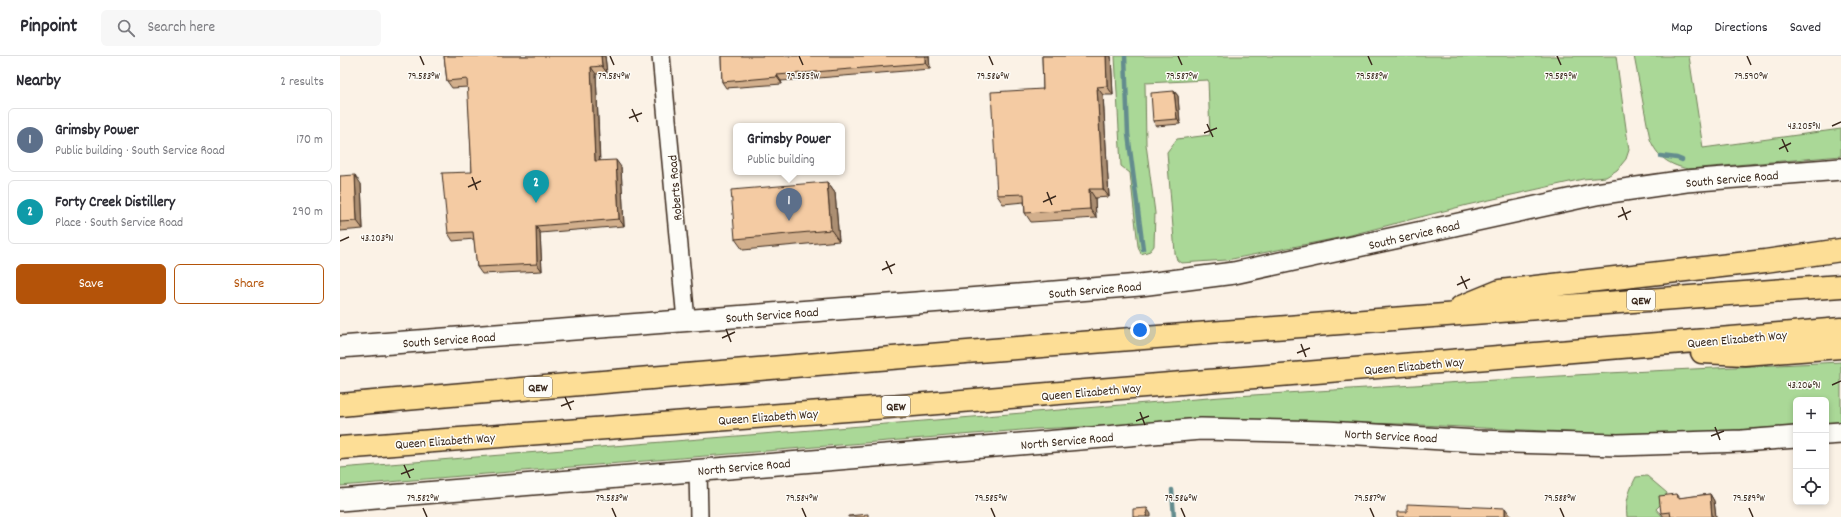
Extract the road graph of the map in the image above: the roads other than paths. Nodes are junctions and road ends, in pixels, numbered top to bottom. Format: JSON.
{"nodes":[{"id":1,"x":661,"y":56,"type":"edge"},
{"id":2,"x":1841,"y":169,"type":"edge"},
{"id":3,"x":1841,"y":250,"type":"edge"},
{"id":4,"x":1841,"y":286,"type":"edge"},
{"id":5,"x":1441,"y":314,"type":"junction"},
{"id":6,"x":686,"y":320,"type":"junction"},
{"id":7,"x":1841,"y":329,"type":"edge"},
{"id":8,"x":340,"y":347,"type":"edge"},
{"id":9,"x":1631,"y":347,"type":"junction"},
{"id":10,"x":1841,"y":347,"type":"edge"},
{"id":11,"x":340,"y":405,"type":"edge"},
{"id":12,"x":1841,"y":433,"type":"edge"},
{"id":13,"x":1829,"y":434,"type":"edge"},
{"id":14,"x":1793,"y":437,"type":"edge"},
{"id":15,"x":340,"y":448,"type":"edge"},
{"id":16,"x":698,"y":470,"type":"junction"},
{"id":17,"x":340,"y":500,"type":"edge"},
{"id":18,"x":700,"y":517,"type":"edge"}],
"edges":[{"from":1,"to":6,"type":"street","name":"Roberts Road"},
{"from":2,"to":6,"type":"street","name":"South Service Road"},
{"from":3,"to":5,"type":"highway"},
{"from":4,"to":5,"type":"highway","number":"QEW"},
{"from":5,"to":11,"type":"highway","number":"QEW"},
{"from":6,"to":8,"type":"street","name":"South Service Road"},
{"from":7,"to":9,"type":"highway","name":"Queen Elizabeth Way","number":"QEW"},
{"from":9,"to":10,"type":"highway"},
{"from":9,"to":15,"type":"highway","name":"Queen Elizabeth Way","number":"QEW"},
{"from":12,"to":13,"type":"street"},
{"from":14,"to":16,"type":"street","name":"North Service Road"},
{"from":16,"to":17,"type":"street","name":"North Service Road"},
{"from":16,"to":18,"type":"street"}]}
